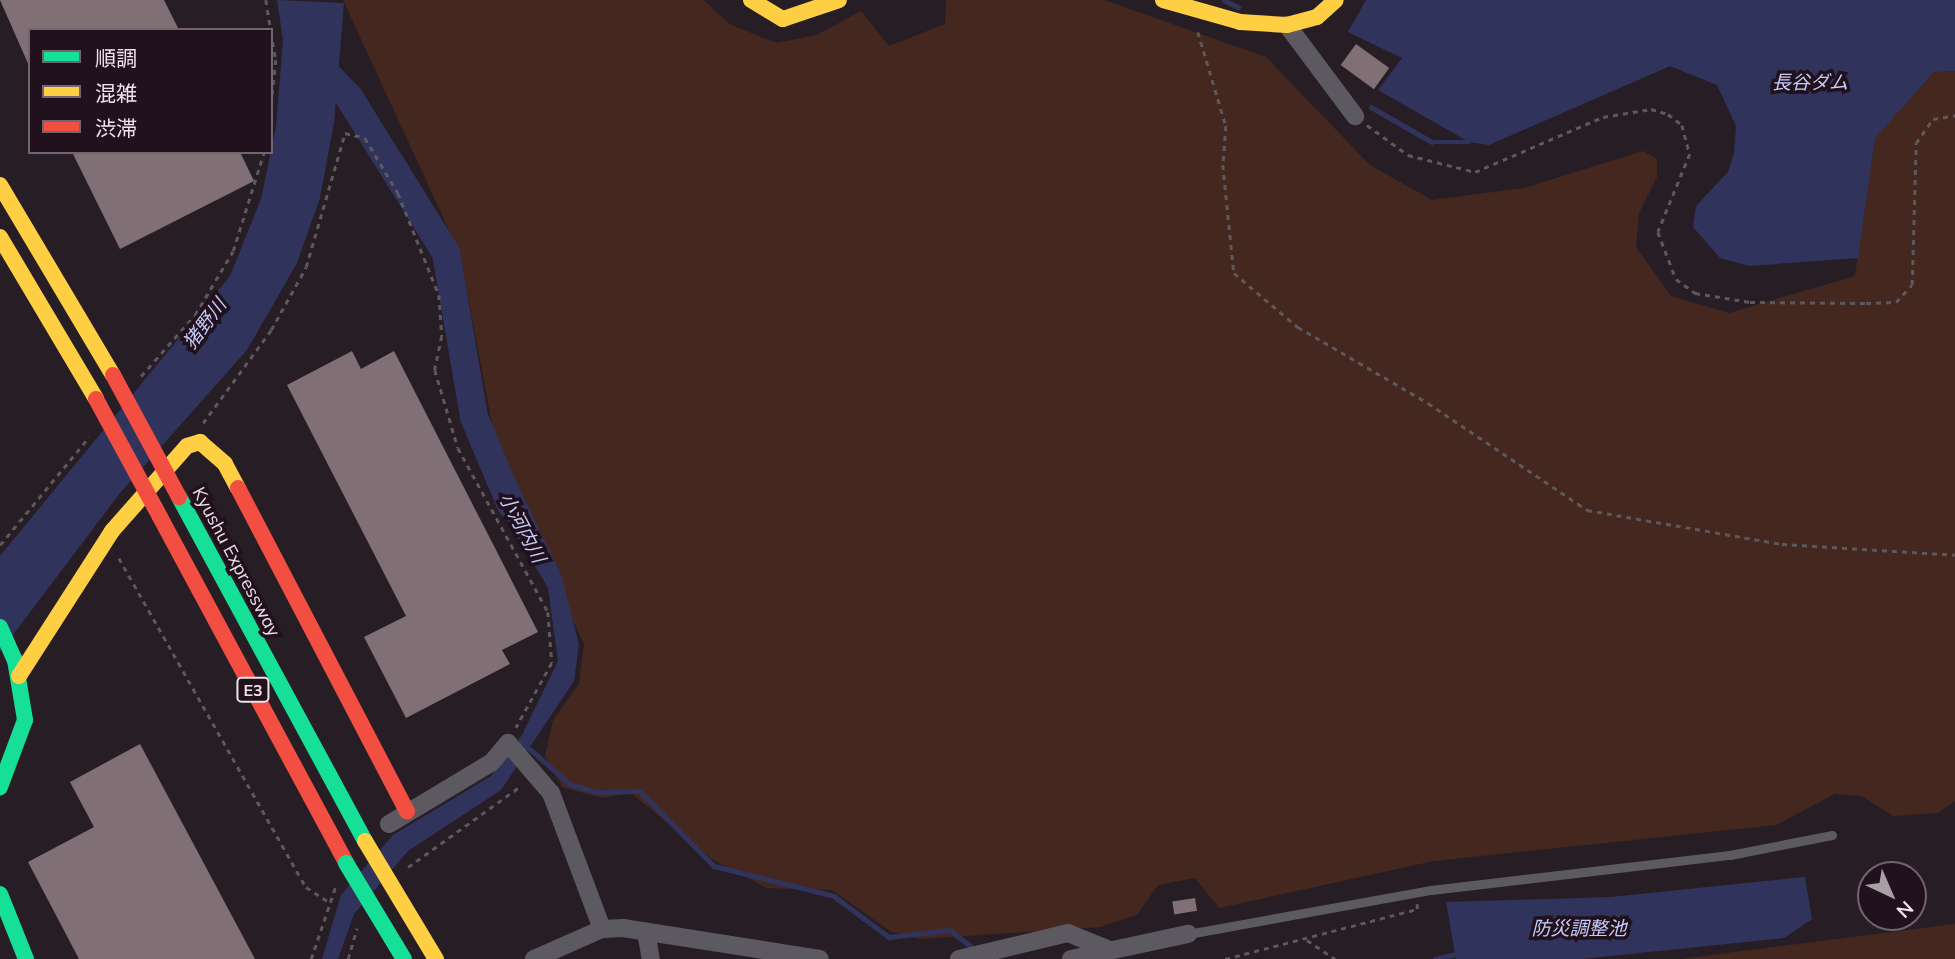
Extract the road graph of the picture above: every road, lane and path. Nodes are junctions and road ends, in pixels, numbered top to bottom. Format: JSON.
{"nodes":[{"id":1,"x":266,"y":0,"type":"edge"},
{"id":2,"x":751,"y":0,"type":"edge"},
{"id":3,"x":839,"y":0,"type":"edge"},
{"id":4,"x":1163,"y":0,"type":"edge"},
{"id":5,"x":1336,"y":0,"type":"edge"},
{"id":6,"x":1191,"y":8,"type":"junction"},
{"id":7,"x":1287,"y":25,"type":"junction"},
{"id":8,"x":271,"y":28,"type":"edge"},
{"id":9,"x":273,"y":43,"type":"edge"},
{"id":10,"x":273,"y":88,"type":"edge"},
{"id":11,"x":1955,"y":115,"type":"edge"},
{"id":12,"x":1355,"y":116,"type":"joint"},
{"id":13,"x":263,"y":154,"type":"edge"},
{"id":14,"x":0,"y":185,"type":"edge"},
{"id":15,"x":0,"y":237,"type":"edge"},
{"id":16,"x":136,"y":381,"type":"dead end"},
{"id":17,"x":94,"y":432,"type":"dead end"},
{"id":18,"x":187,"y":446,"type":"junction"},
{"id":19,"x":107,"y":537,"type":"junction"},
{"id":20,"x":0,"y":545,"type":"edge"},
{"id":21,"x":1955,"y":555,"type":"edge"},
{"id":22,"x":0,"y":627,"type":"edge"},
{"id":23,"x":17,"y":668,"type":"junction"},
{"id":24,"x":508,"y":743,"type":"junction"},
{"id":25,"x":535,"y":775,"type":"junction"},
{"id":26,"x":0,"y":787,"type":"edge"},
{"id":27,"x":407,"y":811,"type":"junction"},
{"id":28,"x":389,"y":824,"type":"dead end"},
{"id":29,"x":1832,"y":835,"type":"dead end"},
{"id":30,"x":407,"y":867,"type":"dead end"},
{"id":31,"x":334,"y":889,"type":"dead end"},
{"id":32,"x":1417,"y":892,"type":"junction"},
{"id":33,"x":0,"y":894,"type":"edge"},
{"id":34,"x":329,"y":902,"type":"junction"},
{"id":35,"x":357,"y":927,"type":"dead end"},
{"id":36,"x":602,"y":929,"type":"junction"},
{"id":37,"x":646,"y":932,"type":"junction"},
{"id":38,"x":1188,"y":934,"type":"joint"},
{"id":39,"x":1307,"y":940,"type":"junction"},
{"id":40,"x":1107,"y":948,"type":"junction"},
{"id":41,"x":26,"y":959,"type":"edge"},
{"id":42,"x":311,"y":959,"type":"edge"},
{"id":43,"x":348,"y":959,"type":"edge"},
{"id":44,"x":404,"y":959,"type":"edge"},
{"id":45,"x":436,"y":959,"type":"edge"},
{"id":46,"x":534,"y":959,"type":"edge"},
{"id":47,"x":651,"y":959,"type":"edge"},
{"id":48,"x":820,"y":959,"type":"edge"},
{"id":49,"x":959,"y":959,"type":"edge"},
{"id":50,"x":1071,"y":959,"type":"edge"},
{"id":51,"x":1225,"y":959,"type":"edge"},
{"id":52,"x":1335,"y":959,"type":"edge"}],
"edges":[{"from":1,"to":8,"type":"path"},
{"from":2,"to":3,"type":"main road"},
{"from":4,"to":6,"type":"main road"},
{"from":5,"to":7,"type":"main road"},
{"from":6,"to":7,"type":"main road"},
{"from":6,"to":21,"type":"path"},
{"from":7,"to":12,"type":"street"},
{"from":9,"to":10,"type":"path"},
{"from":11,"to":12,"type":"path"},
{"from":13,"to":16,"type":"path"},
{"from":14,"to":45,"type":"main road","name":"Kyushu Expressway","number":"E3","bridge":true},
{"from":15,"to":44,"type":"main road","number":"E3","bridge":true},
{"from":17,"to":20,"type":"path"},
{"from":18,"to":19,"type":"main road"},
{"from":18,"to":24,"type":"path"},
{"from":18,"to":27,"type":"main road"},
{"from":19,"to":23,"type":"main road"},
{"from":19,"to":34,"type":"path"},
{"from":22,"to":23,"type":"main road"},
{"from":23,"to":26,"type":"main road"},
{"from":24,"to":25,"type":"street"},
{"from":24,"to":27,"type":"street"},
{"from":25,"to":30,"type":"path"},
{"from":25,"to":36,"type":"street"},
{"from":27,"to":28,"type":"street"},
{"from":29,"to":32,"type":"lane"},
{"from":31,"to":34,"type":"path"},
{"from":32,"to":38,"type":"lane"},
{"from":32,"to":39,"type":"path"},
{"from":33,"to":41,"type":"main road"},
{"from":34,"to":42,"type":"path"},
{"from":35,"to":43,"type":"path"},
{"from":36,"to":37,"type":"street"},
{"from":36,"to":46,"type":"street"},
{"from":37,"to":47,"type":"street"},
{"from":37,"to":48,"type":"street"},
{"from":38,"to":40,"type":"street"},
{"from":39,"to":51,"type":"path"},
{"from":39,"to":52,"type":"path"},
{"from":40,"to":49,"type":"street"},
{"from":40,"to":50,"type":"street"}]}
